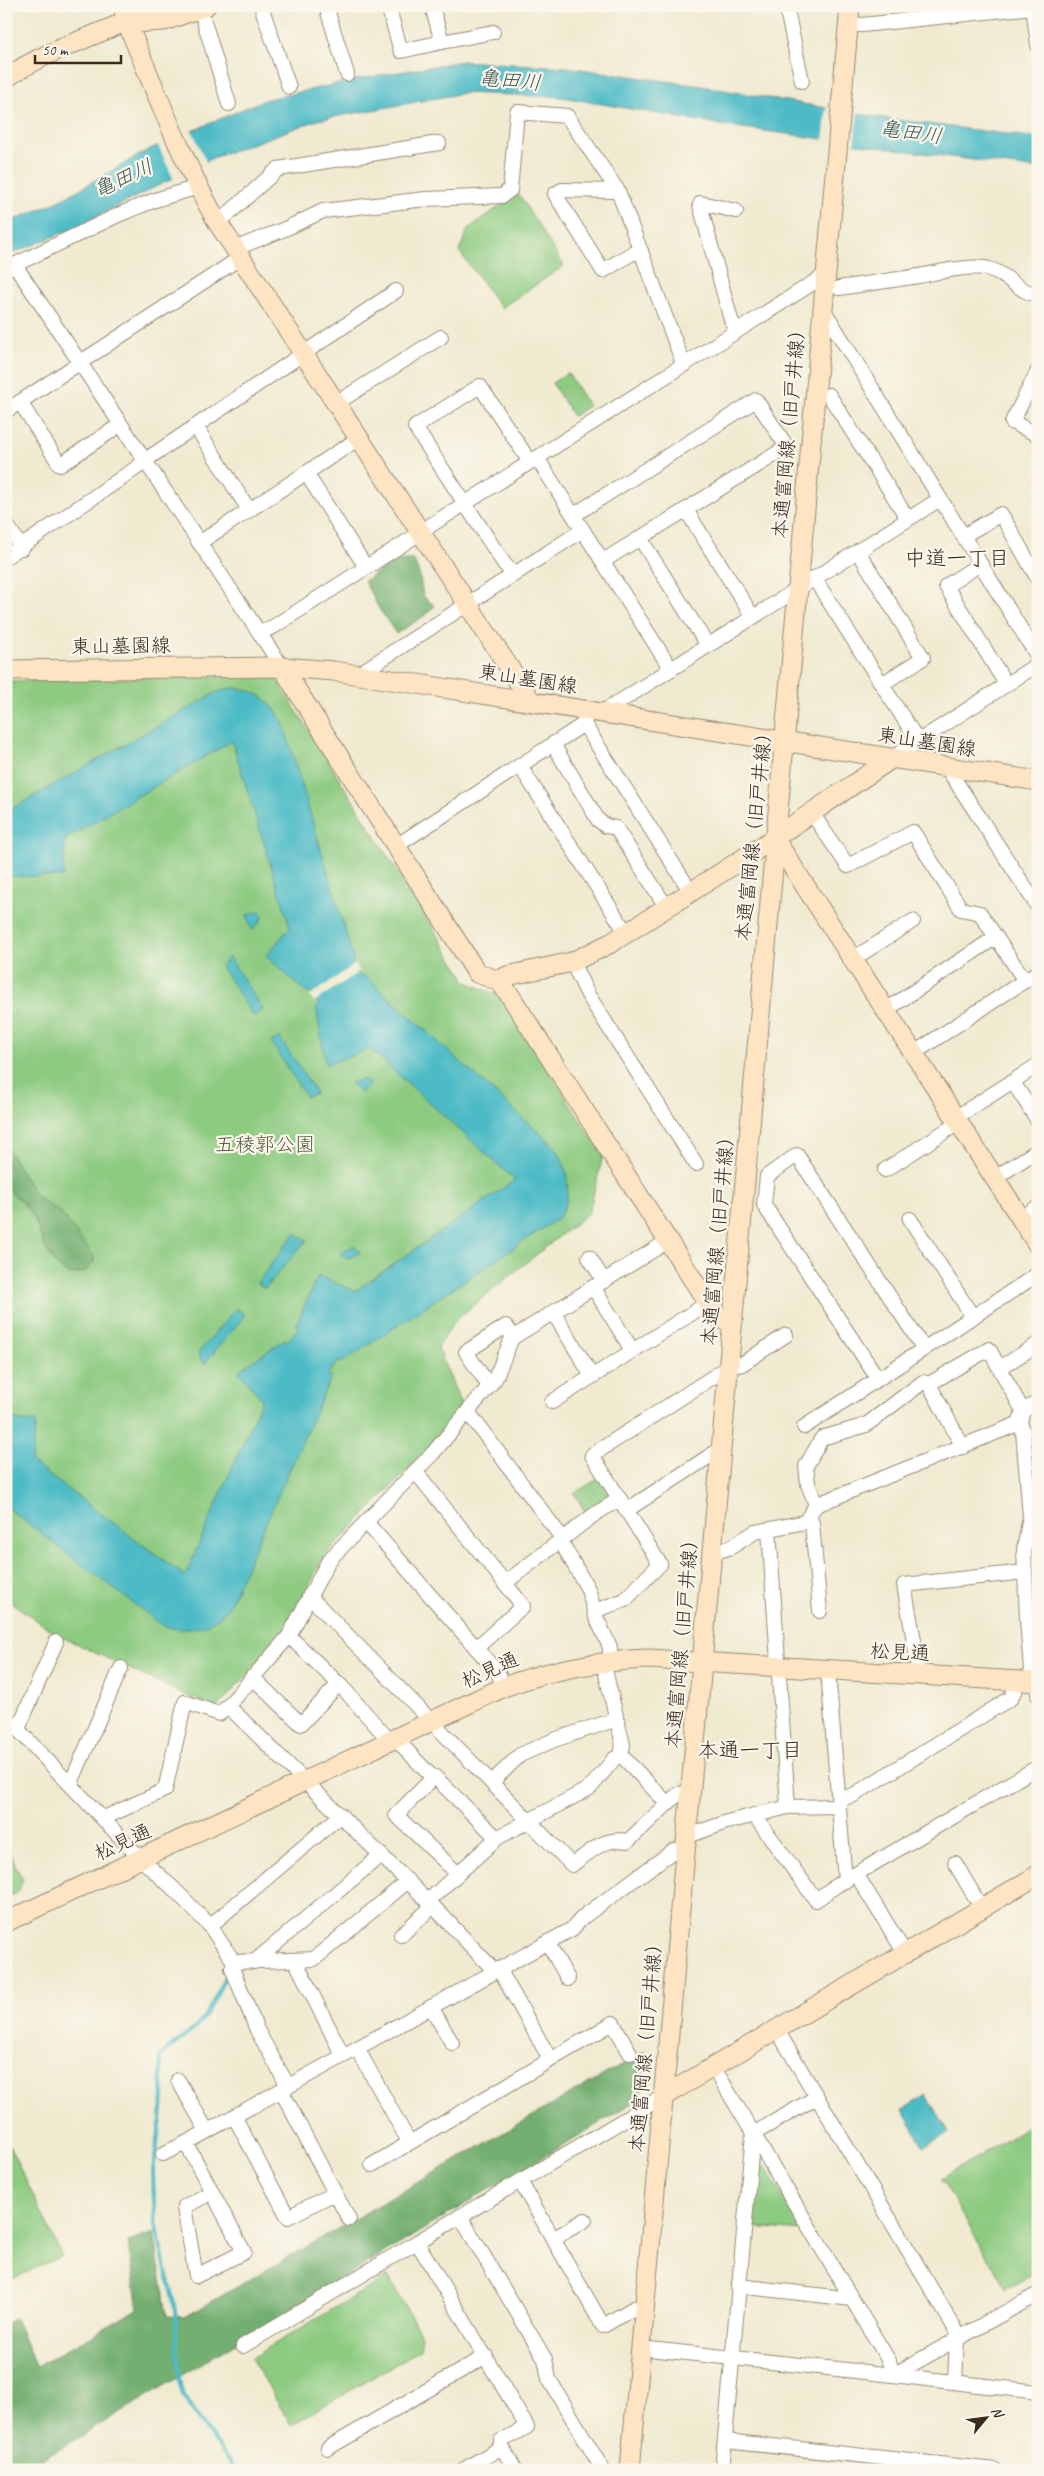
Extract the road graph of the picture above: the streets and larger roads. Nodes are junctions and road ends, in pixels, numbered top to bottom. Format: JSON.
{"nodes":[{"id":1,"x":158,"y":6,"type":"edge"},
{"id":2,"x":261,"y":6,"type":"edge"},
{"id":3,"x":326,"y":6,"type":"edge"},
{"id":4,"x":388,"y":6,"type":"edge"},
{"id":5,"x":432,"y":6,"type":"edge"},
{"id":6,"x":786,"y":6,"type":"edge"},
{"id":7,"x":203,"y":7,"type":"edge"},
{"id":8,"x":1033,"y":7,"type":"edge"},
{"id":9,"x":931,"y":12,"type":"edge"},
{"id":10,"x":125,"y":15,"type":"edge"},
{"id":11,"x":849,"y":15,"type":"edge"},
{"id":12,"x":493,"y":32,"type":"dead end"},
{"id":13,"x":442,"y":42,"type":"junction"},
{"id":14,"x":1038,"y":44,"type":"edge"},
{"id":15,"x":347,"y":74,"type":"dead end"},
{"id":16,"x":6,"y":78,"type":"edge"},
{"id":17,"x":802,"y":81,"type":"dead end"},
{"id":18,"x":290,"y":87,"type":"dead end"},
{"id":19,"x":229,"y":104,"type":"dead end"},
{"id":20,"x":439,"y":143,"type":"dead end"},
{"id":21,"x":197,"y":185,"type":"junction"},
{"id":22,"x":618,"y":191,"type":"junction"},
{"id":23,"x":736,"y":211,"type":"dead end"},
{"id":24,"x":218,"y":223,"type":"junction"},
{"id":25,"x":640,"y":251,"type":"junction"},
{"id":26,"x":237,"y":254,"type":"junction"},
{"id":27,"x":11,"y":267,"type":"edge"},
{"id":28,"x":833,"y":281,"type":"junction"},
{"id":29,"x":396,"y":291,"type":"dead end"},
{"id":30,"x":1038,"y":294,"type":"edge"},
{"id":31,"x":823,"y":309,"type":"junction"},
{"id":32,"x":737,"y":330,"type":"junction"},
{"id":33,"x":441,"y":337,"type":"dead end"},
{"id":34,"x":303,"y":355,"type":"junction"},
{"id":35,"x":79,"y":363,"type":"junction"},
{"id":36,"x":683,"y":363,"type":"junction"},
{"id":37,"x":1038,"y":371,"type":"edge"},
{"id":38,"x":829,"y":395,"type":"dead end"},
{"id":39,"x":20,"y":402,"type":"junction"},
{"id":40,"x":335,"y":404,"type":"junction"},
{"id":41,"x":6,"y":411,"type":"edge"},
{"id":42,"x":196,"y":426,"type":"junction"},
{"id":43,"x":114,"y":429,"type":"dead end"},
{"id":44,"x":1038,"y":435,"type":"edge"},
{"id":45,"x":358,"y":439,"type":"junction"},
{"id":46,"x":534,"y":460,"type":"junction"},
{"id":47,"x":145,"y":462,"type":"junction"},
{"id":48,"x":306,"y":473,"type":"junction"},
{"id":49,"x":940,"y":499,"type":"junction"},
{"id":50,"x":466,"y":503,"type":"junction"},
{"id":51,"x":249,"y":510,"type":"junction"},
{"id":52,"x":686,"y":510,"type":"junction"},
{"id":53,"x":574,"y":515,"type":"junction"},
{"id":54,"x":908,"y":519,"type":"junction"},
{"id":55,"x":6,"y":524,"type":"edge"},
{"id":56,"x":583,"y":530,"type":"junction"},
{"id":57,"x":420,"y":533,"type":"junction"},
{"id":58,"x":963,"y":536,"type":"junction"},
{"id":59,"x":640,"y":538,"type":"junction"},
{"id":60,"x":198,"y":543,"type":"junction"},
{"id":61,"x":22,"y":548,"type":"junction"},
{"id":62,"x":858,"y":551,"type":"junction"},
{"id":63,"x":6,"y":558,"type":"edge"},
{"id":64,"x":603,"y":561,"type":"junction"},
{"id":65,"x":362,"y":562,"type":"dead end"},
{"id":66,"x":980,"y":564,"type":"junction"},
{"id":67,"x":515,"y":574,"type":"junction"},
{"id":68,"x":814,"y":578,"type":"junction"},
{"id":69,"x":1038,"y":579,"type":"edge"},
{"id":70,"x":797,"y":589,"type":"junction"},
{"id":71,"x":467,"y":604,"type":"junction"},
{"id":72,"x":753,"y":617,"type":"junction"},
{"id":73,"x":260,"y":632,"type":"junction"},
{"id":74,"x":708,"y":646,"type":"junction"},
{"id":75,"x":1037,"y":664,"type":"edge"},
{"id":76,"x":282,"y":667,"type":"junction"},
{"id":77,"x":671,"y":669,"type":"junction"},
{"id":78,"x":6,"y":670,"type":"edge"},
{"id":79,"x":357,"y":675,"type":"junction"},
{"id":80,"x":1001,"y":676,"type":"dead end"},
{"id":81,"x":882,"y":684,"type":"junction"},
{"id":82,"x":531,"y":701,"type":"junction"},
{"id":83,"x":590,"y":717,"type":"junction"},
{"id":84,"x":918,"y":741,"type":"junction"},
{"id":85,"x":786,"y":742,"type":"junction"},
{"id":86,"x":553,"y":744,"type":"junction"},
{"id":87,"x":891,"y":759,"type":"junction"},
{"id":88,"x":520,"y":766,"type":"junction"},
{"id":89,"x":947,"y":768,"type":"junction"},
{"id":90,"x":1037,"y":783,"type":"edge"},
{"id":91,"x":811,"y":812,"type":"junction"},
{"id":92,"x":774,"y":838,"type":"junction"},
{"id":93,"x":396,"y":846,"type":"junction"},
{"id":94,"x":691,"y":892,"type":"junction"},
{"id":95,"x":1038,"y":906,"type":"edge"},
{"id":96,"x":667,"y":908,"type":"junction"},
{"id":97,"x":913,"y":921,"type":"dead end"},
{"id":98,"x":627,"y":934,"type":"junction"},
{"id":99,"x":996,"y":937,"type":"junction"},
{"id":100,"x":853,"y":959,"type":"junction"},
{"id":101,"x":572,"y":962,"type":"junction"},
{"id":102,"x":1038,"y":972,"type":"edge"},
{"id":103,"x":498,"y":981,"type":"junction"},
{"id":104,"x":1025,"y":981,"type":"junction"},
{"id":105,"x":886,"y":1010,"type":"junction"},
{"id":106,"x":914,"y":1053,"type":"junction"},
{"id":107,"x":1038,"y":1066,"type":"edge"},
{"id":108,"x":1012,"y":1082,"type":"junction"},
{"id":109,"x":956,"y":1120,"type":"junction"},
{"id":110,"x":1038,"y":1121,"type":"edge"},
{"id":111,"x":1038,"y":1150,"type":"edge"},
{"id":112,"x":696,"y":1164,"type":"dead end"},
{"id":113,"x":885,"y":1170,"type":"dead end"},
{"id":114,"x":995,"y":1178,"type":"junction"},
{"id":115,"x":745,"y":1187,"type":"junction"},
{"id":116,"x":765,"y":1189,"type":"junction"},
{"id":117,"x":1038,"y":1207,"type":"edge"},
{"id":118,"x":1021,"y":1218,"type":"junction"},
{"id":119,"x":910,"y":1219,"type":"dead end"},
{"id":120,"x":668,"y":1241,"type":"junction"},
{"id":121,"x":1038,"y":1245,"type":"edge"},
{"id":122,"x":589,"y":1257,"type":"dead end"},
{"id":123,"x":1038,"y":1274,"type":"edge"},
{"id":124,"x":598,"y":1284,"type":"junction"},
{"id":125,"x":708,"y":1302,"type":"junction"},
{"id":126,"x":553,"y":1312,"type":"junction"},
{"id":127,"x":973,"y":1317,"type":"junction"},
{"id":128,"x":733,"y":1322,"type":"junction"},
{"id":129,"x":786,"y":1335,"type":"dead end"},
{"id":130,"x":513,"y":1337,"type":"junction"},
{"id":131,"x":1038,"y":1344,"type":"edge"},
{"id":132,"x":924,"y":1349,"type":"junction"},
{"id":133,"x":632,"y":1350,"type":"junction"},
{"id":134,"x":730,"y":1366,"type":"junction"},
{"id":135,"x":1000,"y":1368,"type":"junction"},
{"id":136,"x":592,"y":1376,"type":"junction"},
{"id":137,"x":878,"y":1379,"type":"junction"},
{"id":138,"x":930,"y":1384,"type":"junction"},
{"id":139,"x":489,"y":1386,"type":"junction"},
{"id":140,"x":552,"y":1402,"type":"dead end"},
{"id":141,"x":1038,"y":1402,"type":"edge"},
{"id":142,"x":468,"y":1412,"type":"junction"},
{"id":143,"x":1022,"y":1417,"type":"junction"},
{"id":144,"x":804,"y":1427,"type":"dead end"},
{"id":145,"x":963,"y":1447,"type":"junction"},
{"id":146,"x":722,"y":1448,"type":"junction"},
{"id":147,"x":415,"y":1471,"type":"junction"},
{"id":148,"x":623,"y":1504,"type":"junction"},
{"id":149,"x":813,"y":1511,"type":"junction"},
{"id":150,"x":1034,"y":1514,"type":"edge"},
{"id":151,"x":366,"y":1522,"type":"junction"},
{"id":152,"x":769,"y":1530,"type":"junction"},
{"id":153,"x":561,"y":1539,"type":"junction"},
{"id":154,"x":712,"y":1553,"type":"junction"},
{"id":155,"x":1025,"y":1572,"type":"junction"},
{"id":156,"x":505,"y":1583,"type":"junction"},
{"id":157,"x":309,"y":1596,"type":"junction"},
{"id":158,"x":820,"y":1611,"type":"dead end"},
{"id":159,"x":594,"y":1612,"type":"junction"},
{"id":160,"x":289,"y":1636,"type":"junction"},
{"id":161,"x":56,"y":1642,"type":"dead end"},
{"id":162,"x":476,"y":1648,"type":"junction"},
{"id":163,"x":607,"y":1661,"type":"junction"},
{"id":164,"x":702,"y":1662,"type":"junction"},
{"id":165,"x":918,"y":1663,"type":"dead end"},
{"id":166,"x":778,"y":1666,"type":"junction"},
{"id":167,"x":121,"y":1668,"type":"dead end"},
{"id":168,"x":828,"y":1670,"type":"junction"},
{"id":169,"x":252,"y":1677,"type":"junction"},
{"id":170,"x":1029,"y":1678,"type":"edge"},
{"id":171,"x":338,"y":1685,"type":"junction"},
{"id":172,"x":504,"y":1687,"type":"junction"},
{"id":173,"x":228,"y":1706,"type":"junction"},
{"id":174,"x":6,"y":1717,"type":"edge"},
{"id":175,"x":616,"y":1719,"type":"junction"},
{"id":176,"x":432,"y":1721,"type":"junction"},
{"id":177,"x":18,"y":1729,"type":"junction"},
{"id":178,"x":392,"y":1740,"type":"junction"},
{"id":179,"x":621,"y":1755,"type":"junction"},
{"id":180,"x":1038,"y":1767,"type":"edge"},
{"id":181,"x":434,"y":1778,"type":"junction"},
{"id":182,"x":305,"y":1781,"type":"junction"},
{"id":183,"x":492,"y":1782,"type":"junction"},
{"id":184,"x":71,"y":1783,"type":"junction"},
{"id":185,"x":691,"y":1793,"type":"junction"},
{"id":186,"x":839,"y":1802,"type":"junction"},
{"id":187,"x":667,"y":1803,"type":"junction"},
{"id":188,"x":788,"y":1807,"type":"junction"},
{"id":189,"x":341,"y":1815,"type":"junction"},
{"id":190,"x":754,"y":1815,"type":"junction"},
{"id":191,"x":104,"y":1818,"type":"junction"},
{"id":192,"x":527,"y":1822,"type":"junction"},
{"id":193,"x":497,"y":1838,"type":"junction"},
{"id":194,"x":688,"y":1842,"type":"junction"},
{"id":195,"x":381,"y":1855,"type":"junction"},
{"id":196,"x":140,"y":1858,"type":"junction"},
{"id":197,"x":955,"y":1863,"type":"dead end"},
{"id":198,"x":458,"y":1874,"type":"junction"},
{"id":199,"x":1038,"y":1875,"type":"edge"},
{"id":200,"x":851,"y":1877,"type":"junction"},
{"id":201,"x":408,"y":1881,"type":"junction"},
{"id":202,"x":431,"y":1904,"type":"junction"},
{"id":203,"x":982,"y":1909,"type":"junction"},
{"id":204,"x":6,"y":1922,"type":"edge"},
{"id":205,"x":210,"y":1926,"type":"junction"},
{"id":206,"x":401,"y":1935,"type":"dead end"},
{"id":207,"x":548,"y":1943,"type":"junction"},
{"id":208,"x":904,"y":1953,"type":"junction"},
{"id":209,"x":295,"y":1960,"type":"junction"},
{"id":210,"x":234,"y":1962,"type":"junction"},
{"id":211,"x":254,"y":1962,"type":"junction"},
{"id":212,"x":500,"y":1970,"type":"junction"},
{"id":213,"x":568,"y":1979,"type":"dead end"},
{"id":214,"x":431,"y":2007,"type":"junction"},
{"id":215,"x":777,"y":2030,"type":"junction"},
{"id":216,"x":452,"y":2043,"type":"dead end"},
{"id":217,"x":357,"y":2048,"type":"junction"},
{"id":218,"x":630,"y":2052,"type":"dead end"},
{"id":219,"x":343,"y":2056,"type":"junction"},
{"id":220,"x":550,"y":2059,"type":"junction"},
{"id":221,"x":717,"y":2073,"type":"dead end"},
{"id":222,"x":178,"y":2080,"type":"dead end"},
{"id":223,"x":284,"y":2088,"type":"junction"},
{"id":224,"x":664,"y":2096,"type":"junction"},
{"id":225,"x":817,"y":2097,"type":"junction"},
{"id":226,"x":234,"y":2116,"type":"junction"},
{"id":227,"x":207,"y":2131,"type":"junction"},
{"id":228,"x":753,"y":2134,"type":"junction"},
{"id":229,"x":409,"y":2142,"type":"junction"},
{"id":230,"x":186,"y":2143,"type":"junction"},
{"id":231,"x":163,"y":2154,"type":"dead end"},
{"id":232,"x":372,"y":2165,"type":"dead end"},
{"id":233,"x":520,"y":2180,"type":"junction"},
{"id":234,"x":212,"y":2192,"type":"junction"},
{"id":235,"x":335,"y":2193,"type":"junction"},
{"id":236,"x":460,"y":2216,"type":"junction"},
{"id":237,"x":349,"y":2219,"type":"dead end"},
{"id":238,"x":585,"y":2220,"type":"dead end"},
{"id":239,"x":553,"y":2239,"type":"junction"},
{"id":240,"x":418,"y":2242,"type":"junction"},
{"id":241,"x":738,"y":2286,"type":"junction"},
{"id":242,"x":1038,"y":2294,"type":"edge"},
{"id":243,"x":852,"y":2299,"type":"junction"},
{"id":244,"x":644,"y":2308,"type":"junction"},
{"id":245,"x":959,"y":2338,"type":"junction"},
{"id":246,"x":242,"y":2346,"type":"dead end"},
{"id":247,"x":640,"y":2348,"type":"junction"},
{"id":248,"x":486,"y":2356,"type":"junction"},
{"id":249,"x":732,"y":2358,"type":"junction"},
{"id":250,"x":893,"y":2375,"type":"junction"},
{"id":251,"x":955,"y":2382,"type":"junction"},
{"id":252,"x":1038,"y":2392,"type":"edge"},
{"id":253,"x":725,"y":2441,"type":"junction"},
{"id":254,"x":502,"y":2447,"type":"junction"},
{"id":255,"x":328,"y":2448,"type":"dead end"},
{"id":256,"x":463,"y":2470,"type":"edge"},
{"id":257,"x":515,"y":2470,"type":"edge"},
{"id":258,"x":603,"y":2470,"type":"edge"},
{"id":259,"x":630,"y":2470,"type":"edge"},
{"id":260,"x":722,"y":2470,"type":"edge"},
{"id":261,"x":995,"y":2470,"type":"edge"}],
"edges":[{"from":1,"to":10,"type":"street"},
{"from":2,"to":18,"type":"street"},
{"from":3,"to":15,"type":"street"},
{"from":4,"to":13,"type":"street"},
{"from":5,"to":13,"type":"street"},
{"from":6,"to":17,"type":"street"},
{"from":7,"to":10,"type":"street"},
{"from":7,"to":19,"type":"street"},
{"from":8,"to":9,"type":"street"},
{"from":8,"to":14,"type":"street"},
{"from":9,"to":11,"type":"street"},
{"from":10,"to":16,"type":"street"},
{"from":10,"to":21,"type":"street"},
{"from":11,"to":28,"type":"street","name":"本通富岡線（旧戸井線）"},
{"from":12,"to":13,"type":"street"},
{"from":20,"to":24,"type":"street"},
{"from":21,"to":24,"type":"street"},
{"from":21,"to":27,"type":"street"},
{"from":22,"to":25,"type":"street"},
{"from":22,"to":25,"type":"street"},
{"from":22,"to":26,"type":"street"},
{"from":23,"to":32,"type":"street"},
{"from":24,"to":26,"type":"street"},
{"from":25,"to":36,"type":"street"},
{"from":26,"to":34,"type":"street"},
{"from":26,"to":35,"type":"street"},
{"from":27,"to":35,"type":"street"},
{"from":28,"to":30,"type":"street"},
{"from":28,"to":31,"type":"street","name":"本通富岡線（旧戸井線）"},
{"from":28,"to":32,"type":"street"},
{"from":29,"to":34,"type":"street"},
{"from":31,"to":49,"type":"street"},
{"from":31,"to":70,"type":"street","name":"本通富岡線（旧戸井線）"},
{"from":32,"to":36,"type":"street"},
{"from":33,"to":40,"type":"street"},
{"from":34,"to":40,"type":"street"},
{"from":34,"to":42,"type":"street"},
{"from":35,"to":39,"type":"street"},
{"from":35,"to":47,"type":"street"},
{"from":36,"to":46,"type":"street"},
{"from":37,"to":44,"type":"street"},
{"from":38,"to":54,"type":"street"},
{"from":39,"to":41,"type":"street"},
{"from":39,"to":43,"type":"street"},
{"from":40,"to":45,"type":"street"},
{"from":42,"to":47,"type":"street"},
{"from":42,"to":51,"type":"street"},
{"from":45,"to":48,"type":"street"},
{"from":45,"to":57,"type":"street"},
{"from":46,"to":50,"type":"street"},
{"from":46,"to":50,"type":"street"},
{"from":46,"to":53,"type":"street"},
{"from":47,"to":60,"type":"street"},
{"from":47,"to":61,"type":"street"},
{"from":48,"to":51,"type":"street"},
{"from":48,"to":65,"type":"street"},
{"from":49,"to":54,"type":"street"},
{"from":49,"to":58,"type":"street"},
{"from":50,"to":57,"type":"street"},
{"from":50,"to":67,"type":"street"},
{"from":51,"to":60,"type":"street"},
{"from":52,"to":53,"type":"street"},
{"from":52,"to":59,"type":"street"},
{"from":52,"to":72,"type":"street"},
{"from":53,"to":56,"type":"street"},
{"from":54,"to":62,"type":"street"},
{"from":55,"to":61,"type":"street"},
{"from":56,"to":64,"type":"street"},
{"from":56,"to":67,"type":"street"},
{"from":57,"to":71,"type":"street"},
{"from":57,"to":73,"type":"street"},
{"from":58,"to":66,"type":"street"},
{"from":58,"to":69,"type":"street"},
{"from":59,"to":64,"type":"street"},
{"from":59,"to":74,"type":"street"},
{"from":60,"to":73,"type":"street"},
{"from":61,"to":63,"type":"street"},
{"from":62,"to":68,"type":"street"},
{"from":62,"to":81,"type":"street"},
{"from":64,"to":77,"type":"street"},
{"from":66,"to":75,"type":"street"},
{"from":66,"to":80,"type":"street"},
{"from":67,"to":71,"type":"street"},
{"from":68,"to":70,"type":"street"},
{"from":68,"to":81,"type":"street"},
{"from":70,"to":72,"type":"street"},
{"from":70,"to":85,"type":"street","name":"本通富岡線（旧戸井線）"},
{"from":71,"to":79,"type":"street"},
{"from":71,"to":82,"type":"street"},
{"from":72,"to":74,"type":"street"},
{"from":73,"to":76,"type":"street"},
{"from":74,"to":77,"type":"street"},
{"from":75,"to":84,"type":"street"},
{"from":76,"to":78,"type":"street","name":"東山墓園線"},
{"from":76,"to":79,"type":"street","name":"東山墓園線"},
{"from":76,"to":93,"type":"street"},
{"from":77,"to":83,"type":"street"},
{"from":79,"to":82,"type":"street","name":"東山墓園線"},
{"from":81,"to":84,"type":"street"},
{"from":82,"to":83,"type":"street","name":"東山墓園線"},
{"from":83,"to":85,"type":"street","name":"東山墓園線"},
{"from":83,"to":86,"type":"street"},
{"from":83,"to":94,"type":"street"},
{"from":84,"to":87,"type":"street"},
{"from":85,"to":87,"type":"street","name":"東山墓園線"},
{"from":85,"to":92,"type":"street","name":"本通富岡線（旧戸井線）"},
{"from":86,"to":88,"type":"street"},
{"from":86,"to":96,"type":"street"},
{"from":87,"to":89,"type":"street","name":"東山墓園線"},
{"from":87,"to":91,"type":"street"},
{"from":88,"to":93,"type":"street"},
{"from":88,"to":98,"type":"street"},
{"from":89,"to":90,"type":"street","name":"東山墓園線"},
{"from":89,"to":95,"type":"street"},
{"from":91,"to":92,"type":"street"},
{"from":91,"to":99,"type":"street"},
{"from":92,"to":94,"type":"street"},
{"from":92,"to":100,"type":"street"},
{"from":92,"to":115,"type":"street","name":"本通富岡線（旧戸井線）"},
{"from":93,"to":103,"type":"street"},
{"from":94,"to":96,"type":"street"},
{"from":96,"to":98,"type":"street"},
{"from":97,"to":100,"type":"street"},
{"from":98,"to":101,"type":"street"},
{"from":99,"to":104,"type":"street"},
{"from":99,"to":105,"type":"street"},
{"from":100,"to":105,"type":"street"},
{"from":101,"to":103,"type":"street"},
{"from":101,"to":112,"type":"street"},
{"from":102,"to":104,"type":"street"},
{"from":103,"to":120,"type":"street"},
{"from":104,"to":106,"type":"street"},
{"from":105,"to":106,"type":"street"},
{"from":106,"to":109,"type":"street"},
{"from":107,"to":108,"type":"street"},
{"from":108,"to":109,"type":"street"},
{"from":108,"to":110,"type":"street"},
{"from":109,"to":113,"type":"street"},
{"from":109,"to":114,"type":"street"},
{"from":111,"to":114,"type":"street"},
{"from":114,"to":118,"type":"street"},
{"from":115,"to":116,"type":"street"},
{"from":115,"to":128,"type":"street","name":"本通富岡線（旧戸井線）"},
{"from":116,"to":132,"type":"street"},
{"from":116,"to":137,"type":"street"},
{"from":117,"to":118,"type":"street"},
{"from":118,"to":121,"type":"street"},
{"from":119,"to":127,"type":"street"},
{"from":120,"to":124,"type":"street"},
{"from":120,"to":125,"type":"street"},
{"from":122,"to":124,"type":"street"},
{"from":123,"to":127,"type":"street"},
{"from":124,"to":126,"type":"street"},
{"from":124,"to":133,"type":"street"},
{"from":125,"to":128,"type":"street"},
{"from":125,"to":133,"type":"street"},
{"from":126,"to":130,"type":"street"},
{"from":126,"to":136,"type":"street"},
{"from":127,"to":132,"type":"street"},
{"from":128,"to":134,"type":"street","name":"本通富岡線（旧戸井線）"},
{"from":129,"to":134,"type":"street"},
{"from":130,"to":139,"type":"street"},
{"from":130,"to":139,"type":"street"},
{"from":131,"to":135,"type":"street"},
{"from":132,"to":137,"type":"street"},
{"from":133,"to":136,"type":"street"},
{"from":134,"to":146,"type":"street","name":"本通富岡線（旧戸井線）"},
{"from":134,"to":148,"type":"street"},
{"from":135,"to":138,"type":"street"},
{"from":135,"to":143,"type":"street"},
{"from":136,"to":140,"type":"street"},
{"from":137,"to":144,"type":"street"},
{"from":138,"to":145,"type":"street"},
{"from":138,"to":149,"type":"street"},
{"from":139,"to":142,"type":"street"},
{"from":141,"to":143,"type":"street"},
{"from":142,"to":147,"type":"street"},
{"from":142,"to":153,"type":"street"},
{"from":143,"to":145,"type":"street"},
{"from":143,"to":150,"type":"street"},
{"from":145,"to":149,"type":"street"},
{"from":146,"to":148,"type":"street"},
{"from":146,"to":154,"type":"street","name":"本通富岡線（旧戸井線）"},
{"from":147,"to":151,"type":"street"},
{"from":147,"to":156,"type":"street"},
{"from":148,"to":153,"type":"street"},
{"from":148,"to":159,"type":"street"},
{"from":149,"to":152,"type":"street"},
{"from":149,"to":158,"type":"street"},
{"from":150,"to":155,"type":"street"},
{"from":151,"to":157,"type":"street"},
{"from":151,"to":162,"type":"street"},
{"from":152,"to":154,"type":"street"},
{"from":152,"to":166,"type":"street"},
{"from":153,"to":156,"type":"street"},
{"from":153,"to":159,"type":"street"},
{"from":154,"to":164,"type":"street","name":"本通富岡線（旧戸井線）"},
{"from":155,"to":165,"type":"street"},
{"from":155,"to":170,"type":"street"},
{"from":156,"to":162,"type":"street"},
{"from":157,"to":160,"type":"street"},
{"from":157,"to":176,"type":"street"},
{"from":159,"to":163,"type":"street"},
{"from":160,"to":169,"type":"street"},
{"from":160,"to":171,"type":"street"},
{"from":161,"to":177,"type":"street"},
{"from":162,"to":172,"type":"street"},
{"from":163,"to":164,"type":"street","name":"松見通"},
{"from":163,"to":172,"type":"street","name":"松見通"},
{"from":163,"to":175,"type":"street"},
{"from":164,"to":166,"type":"street","name":"松見通"},
{"from":164,"to":185,"type":"street","name":"本通富岡線（旧戸井線）"},
{"from":166,"to":168,"type":"street","name":"松見通"},
{"from":166,"to":188,"type":"street"},
{"from":167,"to":184,"type":"street"},
{"from":168,"to":170,"type":"street","name":"松見通"},
{"from":168,"to":186,"type":"street"},
{"from":169,"to":171,"type":"street"},
{"from":169,"to":173,"type":"street"},
{"from":170,"to":186,"type":"street"},
{"from":171,"to":178,"type":"street"},
{"from":172,"to":176,"type":"street","name":"松見通"},
{"from":173,"to":182,"type":"street"},
{"from":173,"to":191,"type":"street"},
{"from":174,"to":177,"type":"street"},
{"from":175,"to":179,"type":"street"},
{"from":175,"to":183,"type":"street"},
{"from":176,"to":178,"type":"street","name":"松見通"},
{"from":176,"to":183,"type":"street"},
{"from":177,"to":184,"type":"street"},
{"from":178,"to":181,"type":"street"},
{"from":178,"to":182,"type":"street","name":"松見通"},
{"from":179,"to":187,"type":"street"},
{"from":179,"to":192,"type":"street"},
{"from":180,"to":200,"type":"street"},
{"from":181,"to":193,"type":"street"},
{"from":181,"to":198,"type":"street"},
{"from":182,"to":189,"type":"street"},
{"from":182,"to":196,"type":"street","name":"松見通"},
{"from":183,"to":192,"type":"street"},
{"from":184,"to":191,"type":"street"},
{"from":185,"to":187,"type":"street"},
{"from":185,"to":194,"type":"street","name":"本通富岡線（旧戸井線）"},
{"from":186,"to":188,"type":"street"},
{"from":186,"to":200,"type":"street"},
{"from":187,"to":192,"type":"street"},
{"from":188,"to":190,"type":"street"},
{"from":189,"to":195,"type":"street"},
{"from":189,"to":205,"type":"street"},
{"from":190,"to":194,"type":"street"},
{"from":190,"to":200,"type":"street"},
{"from":191,"to":196,"type":"street"},
{"from":192,"to":193,"type":"street"},
{"from":193,"to":198,"type":"street"},
{"from":194,"to":207,"type":"street"},
{"from":194,"to":224,"type":"street","name":"本通富岡線（旧戸井線）"},
{"from":195,"to":201,"type":"street"},
{"from":195,"to":211,"type":"street"},
{"from":196,"to":204,"type":"street","name":"松見通"},
{"from":196,"to":205,"type":"street"},
{"from":197,"to":203,"type":"street"},
{"from":198,"to":202,"type":"street"},
{"from":199,"to":203,"type":"street"},
{"from":200,"to":208,"type":"street"},
{"from":201,"to":202,"type":"street"},
{"from":201,"to":209,"type":"street"},
{"from":202,"to":206,"type":"street"},
{"from":202,"to":212,"type":"street"},
{"from":203,"to":208,"type":"street"},
{"from":205,"to":210,"type":"street"},
{"from":207,"to":212,"type":"street"},
{"from":207,"to":213,"type":"street"},
{"from":208,"to":215,"type":"street"},
{"from":209,"to":211,"type":"street"},
{"from":209,"to":219,"type":"street"},
{"from":210,"to":211,"type":"street"},
{"from":210,"to":223,"type":"street"},
{"from":212,"to":214,"type":"street"},
{"from":212,"to":220,"type":"street"},
{"from":214,"to":216,"type":"street"},
{"from":214,"to":217,"type":"street"},
{"from":215,"to":224,"type":"street"},
{"from":215,"to":225,"type":"street"},
{"from":217,"to":219,"type":"street"},
{"from":217,"to":229,"type":"street"},
{"from":218,"to":220,"type":"street"},
{"from":219,"to":223,"type":"street"},
{"from":220,"to":229,"type":"street"},
{"from":221,"to":228,"type":"street"},
{"from":222,"to":227,"type":"street"},
{"from":223,"to":226,"type":"street"},
{"from":223,"to":235,"type":"street"},
{"from":224,"to":233,"type":"street"},
{"from":224,"to":244,"type":"street","name":"本通富岡線（旧戸井線）"},
{"from":225,"to":228,"type":"street"},
{"from":225,"to":245,"type":"street"},
{"from":226,"to":227,"type":"street"},
{"from":226,"to":235,"type":"street"},
{"from":227,"to":230,"type":"street"},
{"from":228,"to":241,"type":"street"},
{"from":228,"to":243,"type":"street"},
{"from":229,"to":232,"type":"street"},
{"from":230,"to":231,"type":"street"},
{"from":230,"to":234,"type":"street"},
{"from":233,"to":236,"type":"street"},
{"from":233,"to":239,"type":"street"},
{"from":234,"to":234,"type":"street"},
{"from":235,"to":237,"type":"street"},
{"from":236,"to":240,"type":"street"},
{"from":236,"to":258,"type":"street"},
{"from":238,"to":239,"type":"street"},
{"from":239,"to":244,"type":"street"},
{"from":240,"to":246,"type":"street"},
{"from":240,"to":248,"type":"street"},
{"from":241,"to":243,"type":"street"},
{"from":241,"to":249,"type":"street"},
{"from":242,"to":245,"type":"street"},
{"from":243,"to":250,"type":"street"},
{"from":244,"to":247,"type":"street","name":"本通富岡線（旧戸井線）"},
{"from":245,"to":250,"type":"street"},
{"from":245,"to":251,"type":"street"},
{"from":247,"to":249,"type":"street"},
{"from":247,"to":259,"type":"street","name":"本通富岡線（旧戸井線）"},
{"from":248,"to":254,"type":"street"},
{"from":248,"to":255,"type":"street"},
{"from":249,"to":250,"type":"street"},
{"from":249,"to":253,"type":"street"},
{"from":250,"to":251,"type":"street"},
{"from":251,"to":252,"type":"street"},
{"from":253,"to":260,"type":"street"},
{"from":253,"to":261,"type":"street"},
{"from":254,"to":256,"type":"street"},
{"from":254,"to":257,"type":"street"}]}
